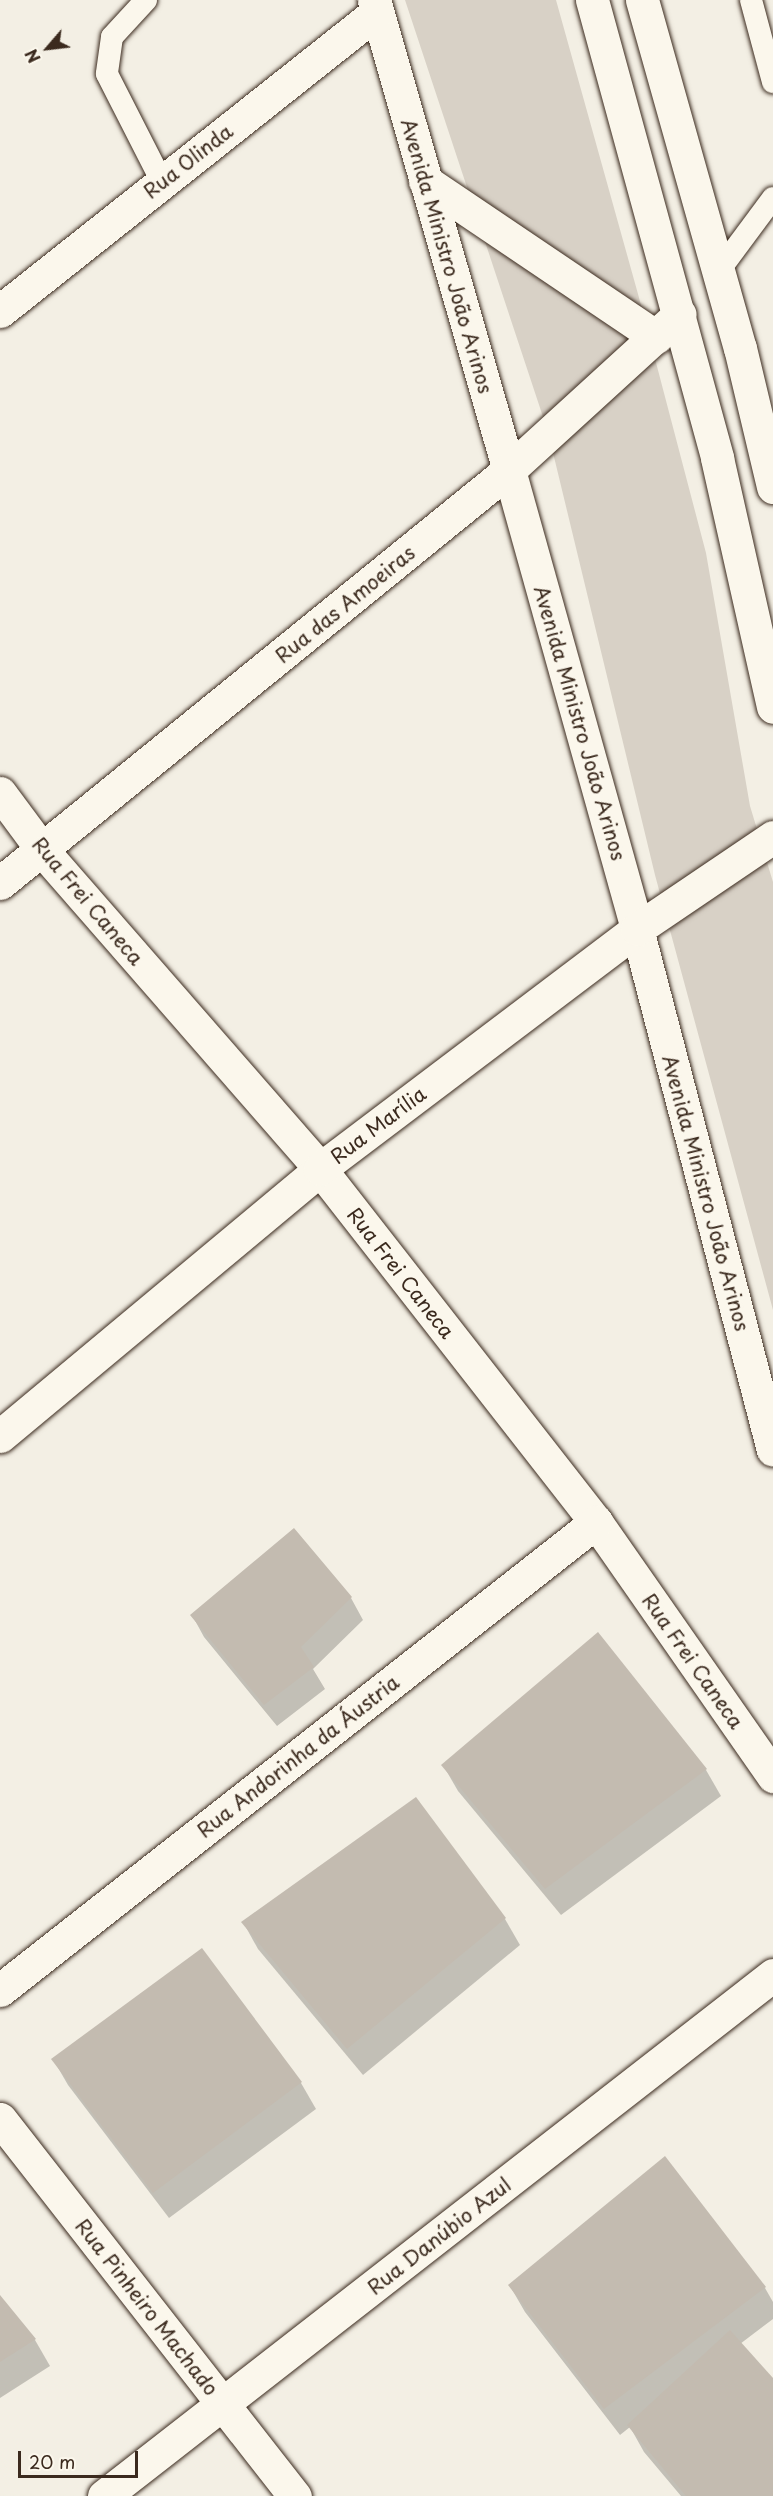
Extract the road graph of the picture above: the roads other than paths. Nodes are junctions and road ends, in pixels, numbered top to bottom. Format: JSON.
{"nodes":[{"id":1,"x":146,"y":0,"type":"edge"},
{"id":2,"x":592,"y":0,"type":"edge"},
{"id":3,"x":642,"y":0,"type":"edge"},
{"id":4,"x":751,"y":0,"type":"edge"},
{"id":5,"x":375,"y":6,"type":"edge"},
{"id":6,"x":773,"y":82,"type":"edge"},
{"id":7,"x":425,"y":181,"type":"junction"},
{"id":8,"x":162,"y":182,"type":"junction"},
{"id":9,"x":773,"y":198,"type":"edge"},
{"id":10,"x":718,"y":272,"type":"junction"},
{"id":11,"x":0,"y":311,"type":"edge"},
{"id":12,"x":680,"y":314,"type":"junction"},
{"id":13,"x":656,"y":337,"type":"junction"},
{"id":14,"x":509,"y":470,"type":"junction"},
{"id":15,"x":773,"y":487,"type":"edge"},
{"id":16,"x":773,"y":707,"type":"edge"},
{"id":17,"x":0,"y":793,"type":"edge"},
{"id":18,"x":773,"y":837,"type":"edge"},
{"id":19,"x":43,"y":851,"type":"junction"},
{"id":20,"x":0,"y":883,"type":"edge"},
{"id":21,"x":637,"y":929,"type":"junction"},
{"id":22,"x":320,"y":1169,"type":"junction"},
{"id":23,"x":0,"y":1436,"type":"edge"},
{"id":24,"x":773,"y":1450,"type":"edge"},
{"id":25,"x":596,"y":1522,"type":"junction"},
{"id":26,"x":773,"y":1776,"type":"edge"},
{"id":27,"x":773,"y":1976,"type":"edge"},
{"id":28,"x":0,"y":1990,"type":"edge"},
{"id":29,"x":0,"y":2119,"type":"edge"},
{"id":30,"x":223,"y":2404,"type":"junction"},
{"id":31,"x":104,"y":2496,"type":"edge"},
{"id":32,"x":295,"y":2496,"type":"edge"}],
"edges":[{"from":1,"to":8,"type":"lane"},
{"from":2,"to":12,"type":"main road"},
{"from":3,"to":10,"type":"main road"},
{"from":4,"to":6,"type":"lane"},
{"from":5,"to":7,"type":"main road","name":"Avenida Ministro João Arinos"},
{"from":5,"to":8,"type":"main road","name":"Rua Olinda"},
{"from":7,"to":13,"type":"main road"},
{"from":7,"to":14,"type":"main road","name":"Avenida Ministro João Arinos"},
{"from":8,"to":11,"type":"main road","name":"Rua Olinda"},
{"from":9,"to":10,"type":"lane"},
{"from":10,"to":15,"type":"main road"},
{"from":12,"to":13,"type":"main road","name":"Rua das Amoeiras"},
{"from":12,"to":16,"type":"main road"},
{"from":13,"to":14,"type":"main road","name":"Rua das Amoeiras"},
{"from":14,"to":19,"type":"main road","name":"Rua das Amoeiras"},
{"from":14,"to":21,"type":"main road","name":"Avenida Ministro João Arinos"},
{"from":17,"to":19,"type":"main road","name":"Rua Frei Caneca"},
{"from":18,"to":21,"type":"main road","name":"Rua Marília"},
{"from":19,"to":20,"type":"main road","name":"Rua das Amoeiras"},
{"from":19,"to":22,"type":"main road","name":"Rua Frei Caneca"},
{"from":21,"to":22,"type":"main road","name":"Rua Marília"},
{"from":21,"to":24,"type":"main road","name":"Avenida Ministro João Arinos"},
{"from":22,"to":23,"type":"main road","name":"Rua Marília"},
{"from":22,"to":25,"type":"main road","name":"Rua Frei Caneca"},
{"from":25,"to":26,"type":"main road","name":"Rua Frei Caneca"},
{"from":25,"to":28,"type":"main road","name":"Rua Andorinha da Áustria"},
{"from":27,"to":30,"type":"main road","name":"Rua Danúbio Azul"},
{"from":29,"to":30,"type":"main road","name":"Rua Pinheiro Machado"},
{"from":30,"to":31,"type":"main road","name":"Rua Danúbio Azul"},
{"from":30,"to":32,"type":"main road","name":"Rua Pinheiro Machado"}]}
